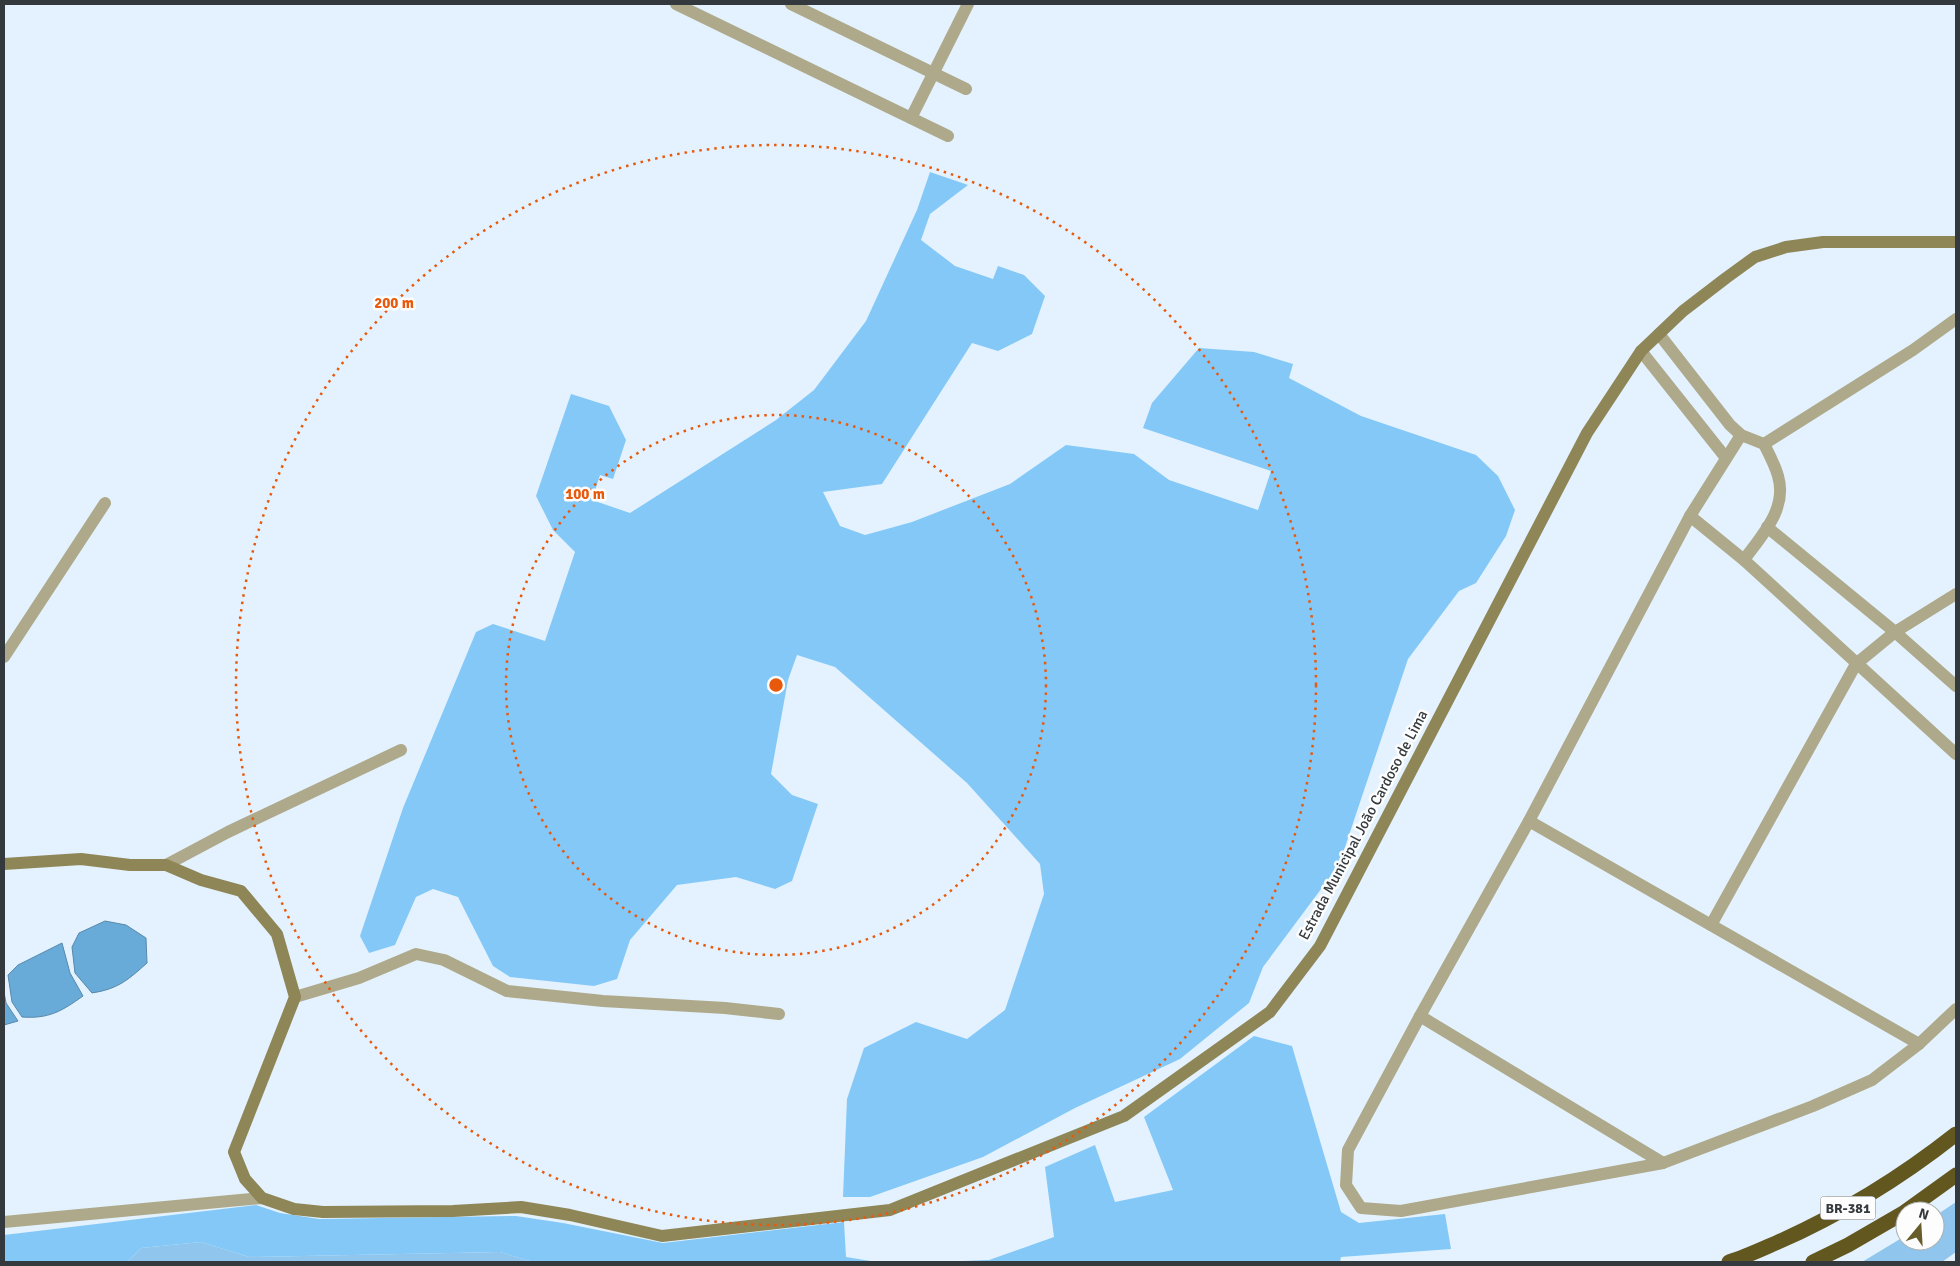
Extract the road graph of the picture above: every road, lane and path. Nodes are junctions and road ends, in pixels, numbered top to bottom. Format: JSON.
{"nodes":[{"id":1,"x":676,"y":4,"type":"edge"},
{"id":2,"x":791,"y":4,"type":"edge"},
{"id":3,"x":968,"y":4,"type":"edge"},
{"id":4,"x":933,"y":73,"type":"junction"},
{"id":5,"x":966,"y":89,"type":"dead end"},
{"id":6,"x":911,"y":118,"type":"junction"},
{"id":7,"x":948,"y":136,"type":"dead end"},
{"id":8,"x":1956,"y":242,"type":"edge"},
{"id":9,"x":1956,"y":319,"type":"edge"},
{"id":10,"x":1659,"y":334,"type":"junction"},
{"id":11,"x":1641,"y":351,"type":"junction"},
{"id":12,"x":1741,"y":435,"type":"junction"},
{"id":13,"x":1764,"y":444,"type":"junction"},
{"id":14,"x":1726,"y":458,"type":"junction"},
{"id":15,"x":105,"y":503,"type":"dead end"},
{"id":16,"x":1690,"y":516,"type":"junction"},
{"id":17,"x":1767,"y":528,"type":"junction"},
{"id":18,"x":1744,"y":560,"type":"junction"},
{"id":19,"x":1956,"y":594,"type":"edge"},
{"id":20,"x":1895,"y":632,"type":"junction"},
{"id":21,"x":4,"y":657,"type":"edge"},
{"id":22,"x":1856,"y":664,"type":"junction"},
{"id":23,"x":1956,"y":686,"type":"edge"},
{"id":24,"x":401,"y":750,"type":"dead end"},
{"id":25,"x":1956,"y":754,"type":"edge"},
{"id":26,"x":1529,"y":821,"type":"junction"},
{"id":27,"x":4,"y":864,"type":"edge"},
{"id":28,"x":166,"y":865,"type":"junction"},
{"id":29,"x":1711,"y":925,"type":"junction"},
{"id":30,"x":295,"y":997,"type":"junction"},
{"id":31,"x":1956,"y":1009,"type":"edge"},
{"id":32,"x":779,"y":1014,"type":"dead end"},
{"id":33,"x":1420,"y":1016,"type":"junction"},
{"id":34,"x":1919,"y":1044,"type":"junction"},
{"id":35,"x":1956,"y":1134,"type":"edge"},
{"id":36,"x":1663,"y":1163,"type":"junction"},
{"id":37,"x":1956,"y":1175,"type":"edge"},
{"id":38,"x":262,"y":1198,"type":"junction"},
{"id":39,"x":1920,"y":1201,"type":"edge"},
{"id":40,"x":1895,"y":1217,"type":"edge"},
{"id":41,"x":4,"y":1222,"type":"edge"},
{"id":42,"x":1729,"y":1262,"type":"edge"},
{"id":43,"x":1813,"y":1262,"type":"edge"}],
"edges":[{"from":1,"to":6,"type":"street"},
{"from":2,"to":4,"type":"street"},
{"from":3,"to":4,"type":"street"},
{"from":4,"to":5,"type":"street"},
{"from":4,"to":6,"type":"street"},
{"from":6,"to":7,"type":"street"},
{"from":8,"to":10,"type":"street","name":"Estrada Municipal João Cardoso de Lima"},
{"from":9,"to":13,"type":"street"},
{"from":10,"to":11,"type":"street","name":"Estrada Municipal João Cardoso de Lima"},
{"from":10,"to":12,"type":"street"},
{"from":11,"to":14,"type":"street"},
{"from":11,"to":38,"type":"street","name":"Estrada Municipal João Cardoso de Lima"},
{"from":12,"to":13,"type":"street"},
{"from":12,"to":14,"type":"street"},
{"from":13,"to":17,"type":"street"},
{"from":14,"to":16,"type":"street"},
{"from":15,"to":21,"type":"street"},
{"from":16,"to":18,"type":"street"},
{"from":16,"to":26,"type":"street"},
{"from":17,"to":18,"type":"street"},
{"from":17,"to":20,"type":"street"},
{"from":18,"to":22,"type":"street"},
{"from":19,"to":20,"type":"street"},
{"from":20,"to":22,"type":"street"},
{"from":20,"to":23,"type":"street"},
{"from":22,"to":25,"type":"street"},
{"from":22,"to":29,"type":"street"},
{"from":24,"to":28,"type":"street"},
{"from":26,"to":29,"type":"street"},
{"from":26,"to":33,"type":"street"},
{"from":27,"to":28,"type":"street"},
{"from":28,"to":30,"type":"street"},
{"from":29,"to":34,"type":"street"},
{"from":30,"to":32,"type":"street"},
{"from":30,"to":38,"type":"street","name":"Estrada Municipal João Cardoso de Lima"},
{"from":31,"to":34,"type":"street"},
{"from":33,"to":36,"type":"street"},
{"from":33,"to":36,"type":"street"},
{"from":34,"to":36,"type":"street"},
{"from":35,"to":42,"type":"highway","number":"BR-381"},
{"from":37,"to":39,"type":"highway","number":"BR-381"},
{"from":38,"to":41,"type":"street"},
{"from":40,"to":43,"type":"highway","number":"BR-381"}]}
